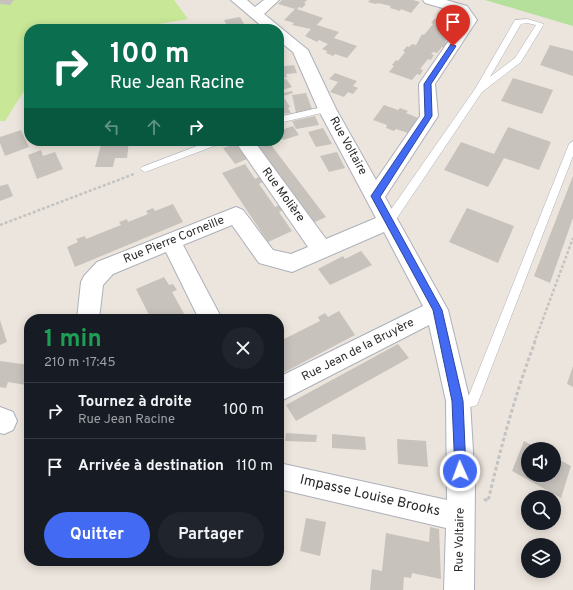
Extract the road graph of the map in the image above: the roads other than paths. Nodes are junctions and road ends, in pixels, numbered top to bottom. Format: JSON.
{"nodes":[{"id":1,"x":238,"y":0,"type":"edge"},
{"id":2,"x":272,"y":0,"type":"edge"},
{"id":3,"x":430,"y":0,"type":"edge"},
{"id":4,"x":256,"y":14,"type":"junction"},
{"id":5,"x":268,"y":24,"type":"edge"},
{"id":6,"x":284,"y":37,"type":"edge"},
{"id":7,"x":479,"y":90,"type":"junction"},
{"id":8,"x":328,"y":109,"type":"junction"},
{"id":9,"x":284,"y":119,"type":"edge"},
{"id":10,"x":573,"y":144,"type":"edge"},
{"id":11,"x":206,"y":146,"type":"edge"},
{"id":12,"x":248,"y":146,"type":"edge"},
{"id":13,"x":145,"y":169,"type":"road end"},
{"id":14,"x":375,"y":196,"type":"junction"},
{"id":15,"x":389,"y":221,"type":"junction"},
{"id":16,"x":170,"y":241,"type":"junction"},
{"id":17,"x":322,"y":250,"type":"junction"},
{"id":18,"x":437,"y":310,"type":"junction"},
{"id":19,"x":89,"y":314,"type":"edge"},
{"id":20,"x":207,"y":314,"type":"edge"},
{"id":21,"x":284,"y":387,"type":"edge"},
{"id":22,"x":458,"y":401,"type":"junction"},
{"id":23,"x":284,"y":477,"type":"edge"},
{"id":24,"x":460,"y":517,"type":"junction"},
{"id":25,"x":458,"y":590,"type":"edge"}],
"edges":[{"from":1,"to":4,"type":"street"},
{"from":2,"to":4,"type":"street"},
{"from":3,"to":14,"type":"street"},
{"from":4,"to":5,"type":"street"},
{"from":6,"to":8,"type":"street","name":"Rue Voltaire"},
{"from":7,"to":7,"type":"lane"},
{"from":7,"to":15,"type":"lane"},
{"from":8,"to":9,"type":"lane"},
{"from":8,"to":14,"type":"street","name":"Rue Voltaire"},
{"from":10,"to":22,"type":"lane"},
{"from":11,"to":13,"type":"lane"},
{"from":12,"to":17,"type":"street","name":"Rue Molière"},
{"from":14,"to":15,"type":"street","name":"Rue Voltaire"},
{"from":15,"to":17,"type":"street","name":"Rue Pierre Corneille"},
{"from":15,"to":18,"type":"street","name":"Rue Voltaire"},
{"from":16,"to":17,"type":"street","name":"Rue Pierre Corneille"},
{"from":16,"to":19,"type":"street","name":"Rue Pierre Corneille"},
{"from":16,"to":20,"type":"street"},
{"from":18,"to":21,"type":"street","name":"Rue Jean de la Bruyère"},
{"from":18,"to":22,"type":"street","name":"Rue Voltaire"},
{"from":22,"to":24,"type":"street","name":"Rue Voltaire"},
{"from":23,"to":24,"type":"street","name":"Impasse Louise Brooks"},
{"from":24,"to":25,"type":"street","name":"Rue Voltaire"}]}
